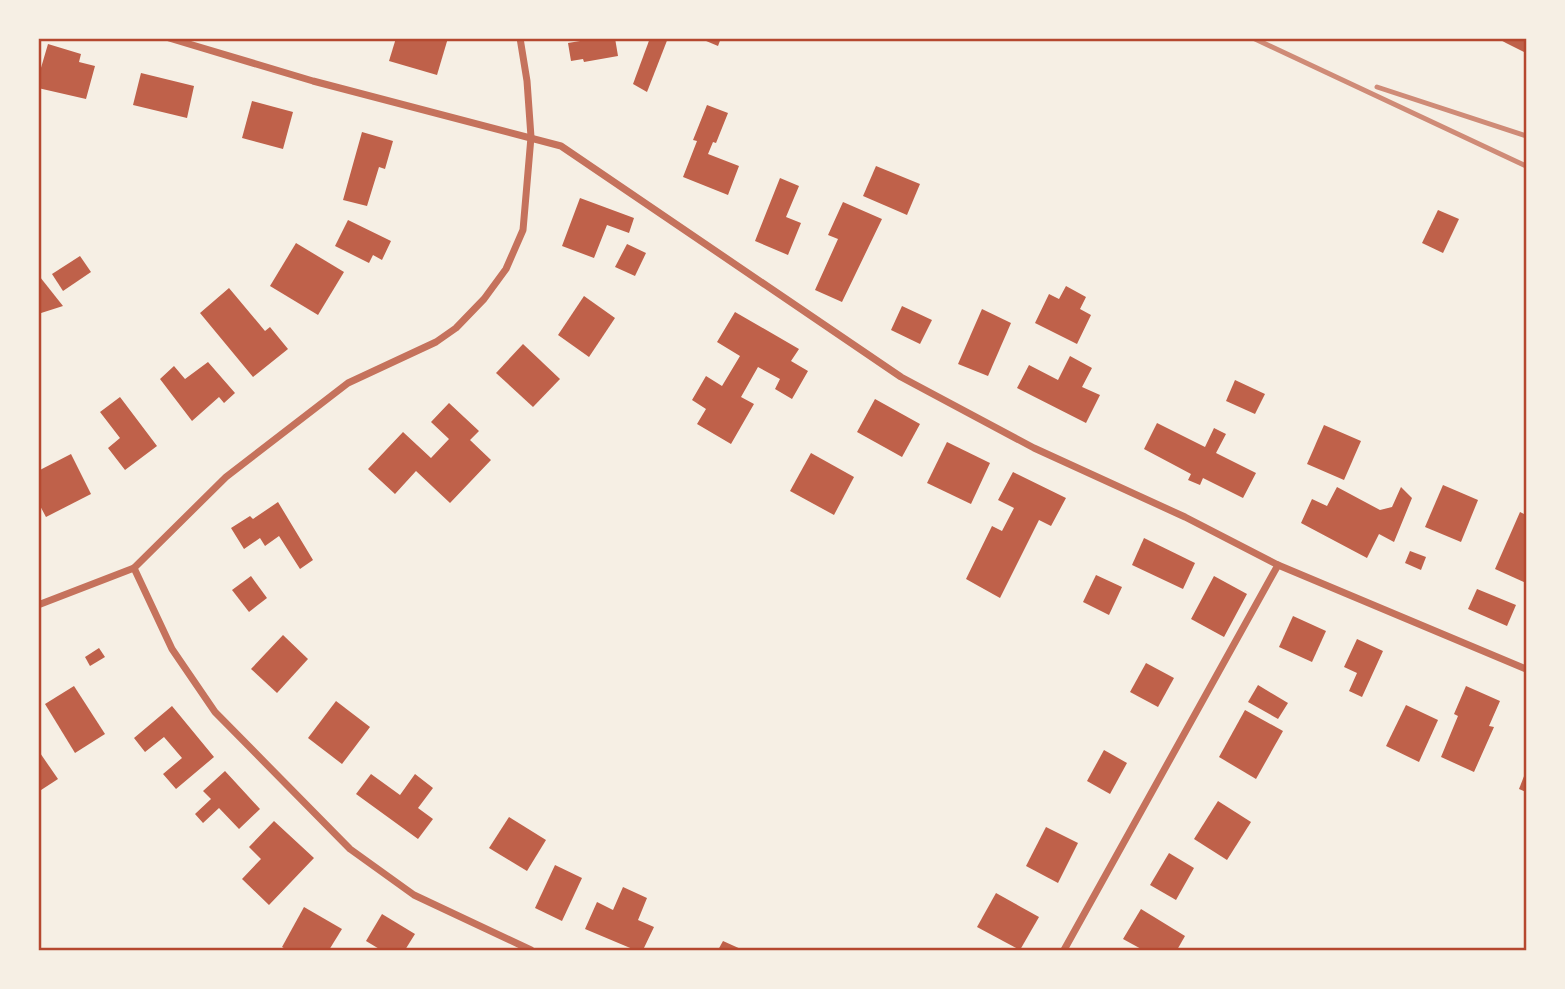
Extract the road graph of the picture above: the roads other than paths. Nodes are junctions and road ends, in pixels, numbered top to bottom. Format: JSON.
{"nodes":[{"id":1,"x":169,"y":38,"type":"edge"},
{"id":2,"x":520,"y":38,"type":"edge"},
{"id":3,"x":531,"y":137,"type":"junction"},
{"id":4,"x":1278,"y":565,"type":"junction"},
{"id":5,"x":134,"y":568,"type":"junction"},
{"id":6,"x":38,"y":605,"type":"edge"},
{"id":7,"x":1527,"y":669,"type":"edge"},
{"id":8,"x":531,"y":950,"type":"edge"},
{"id":9,"x":1064,"y":950,"type":"edge"}],
"edges":[{"from":1,"to":3,"type":"street"},
{"from":2,"to":3,"type":"street"},
{"from":3,"to":4,"type":"street"},
{"from":3,"to":5,"type":"street"},
{"from":4,"to":7,"type":"street"},
{"from":4,"to":9,"type":"street"},
{"from":5,"to":6,"type":"street"},
{"from":5,"to":8,"type":"street"}]}
